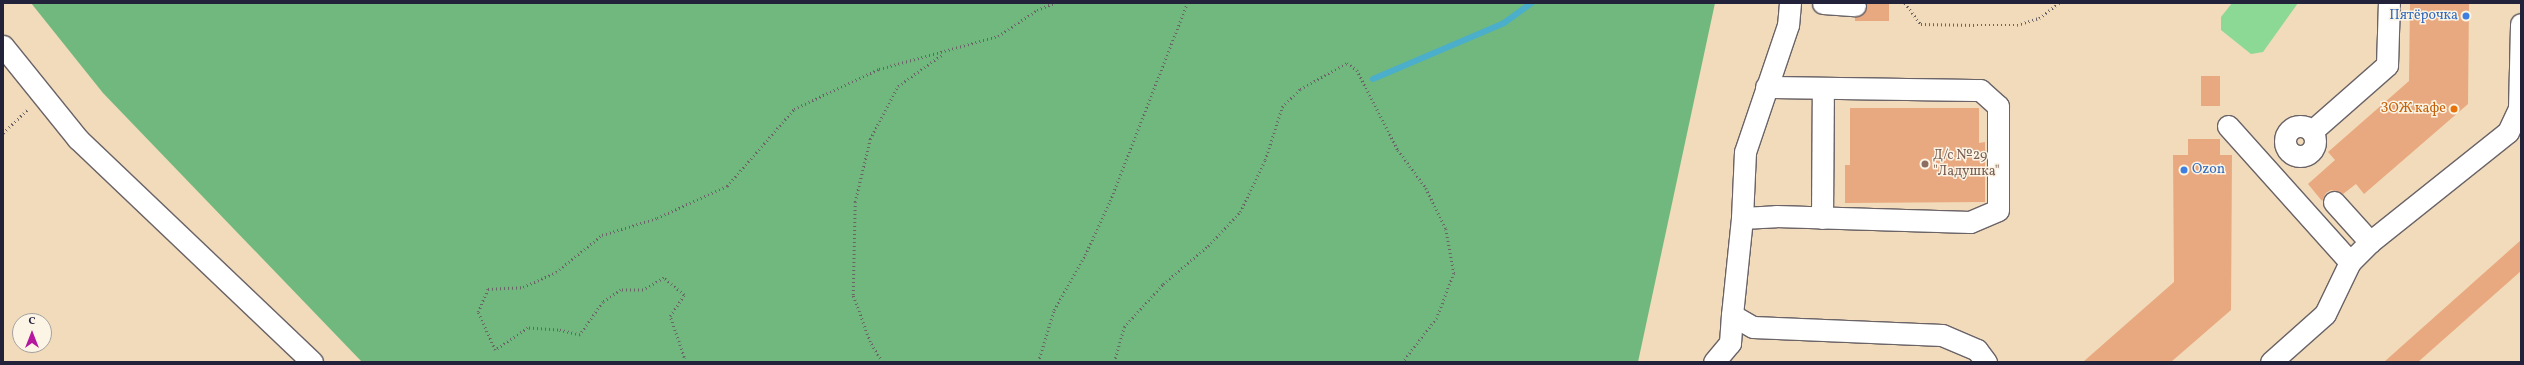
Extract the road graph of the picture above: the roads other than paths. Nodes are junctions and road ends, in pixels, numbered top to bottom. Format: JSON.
{"nodes":[{"id":1,"x":1790,"y":3,"type":"edge"},
{"id":2,"x":1823,"y":3,"type":"edge"},
{"id":3,"x":2389,"y":3,"type":"edge"},
{"id":4,"x":1855,"y":5,"type":"dead end"},
{"id":5,"x":2521,"y":24,"type":"edge"},
{"id":6,"x":3,"y":46,"type":"edge"},
{"id":7,"x":1766,"y":87,"type":"junction"},
{"id":8,"x":1823,"y":89,"type":"junction"},
{"id":9,"x":2228,"y":126,"type":"dead end"},
{"id":10,"x":2312,"y":131,"type":"dead end"},
{"id":11,"x":2334,"y":202,"type":"dead end"},
{"id":12,"x":1742,"y":218,"type":"junction"},
{"id":13,"x":1822,"y":218,"type":"junction"},
{"id":14,"x":2370,"y":242,"type":"junction"},
{"id":15,"x":2350,"y":262,"type":"junction"},
{"id":16,"x":1732,"y":315,"type":"junction"},
{"id":17,"x":312,"y":362,"type":"edge"},
{"id":18,"x":1714,"y":362,"type":"edge"},
{"id":19,"x":1986,"y":362,"type":"edge"},
{"id":20,"x":2271,"y":362,"type":"edge"}],
"edges":[{"from":1,"to":7,"type":"street"},
{"from":2,"to":4,"type":"street"},
{"from":3,"to":10,"type":"street"},
{"from":5,"to":14,"type":"street"},
{"from":6,"to":17,"type":"street"},
{"from":7,"to":8,"type":"street"},
{"from":7,"to":12,"type":"street"},
{"from":8,"to":13,"type":"street"},
{"from":8,"to":13,"type":"street"},
{"from":9,"to":15,"type":"street"},
{"from":11,"to":14,"type":"street"},
{"from":12,"to":13,"type":"street"},
{"from":12,"to":16,"type":"street"},
{"from":14,"to":15,"type":"street"},
{"from":15,"to":20,"type":"street"},
{"from":16,"to":18,"type":"street"},
{"from":16,"to":19,"type":"street"}]}
